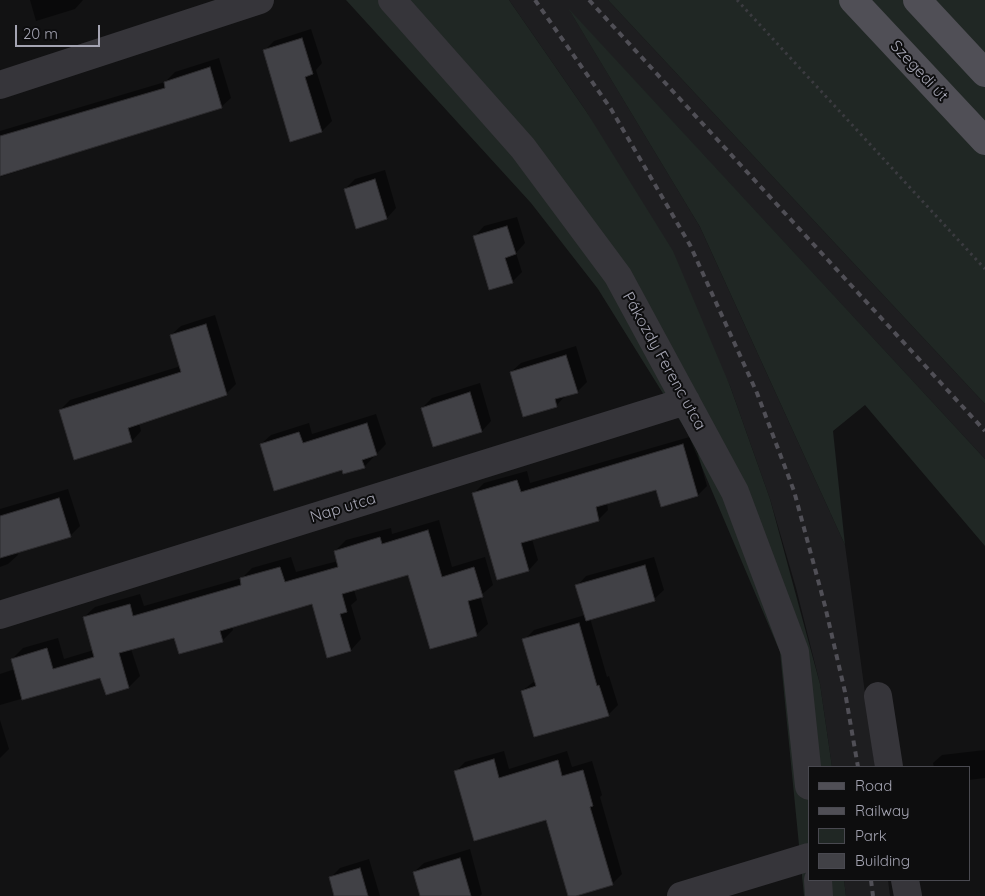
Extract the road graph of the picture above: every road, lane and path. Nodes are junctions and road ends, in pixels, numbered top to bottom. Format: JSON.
{"nodes":[{"id":1,"x":260,"y":0,"type":"edge"},
{"id":2,"x":392,"y":0,"type":"edge"},
{"id":3,"x":737,"y":0,"type":"edge"},
{"id":4,"x":853,"y":0,"type":"edge"},
{"id":5,"x":917,"y":0,"type":"edge"},
{"id":6,"x":985,"y":73,"type":"edge"},
{"id":7,"x":0,"y":85,"type":"edge"},
{"id":8,"x":985,"y":141,"type":"edge"},
{"id":9,"x":985,"y":269,"type":"edge"},
{"id":10,"x":686,"y":401,"type":"junction"},
{"id":11,"x":0,"y":615,"type":"edge"},
{"id":12,"x":878,"y":696,"type":"dead end"},
{"id":13,"x":889,"y":766,"type":"edge"},
{"id":14,"x":808,"y":776,"type":"edge"},
{"id":15,"x":808,"y":857,"type":"edge"},
{"id":16,"x":818,"y":881,"type":"edge"},
{"id":17,"x":905,"y":881,"type":"edge"},
{"id":18,"x":681,"y":896,"type":"edge"},
{"id":19,"x":819,"y":896,"type":"edge"},
{"id":20,"x":908,"y":896,"type":"edge"}],
"edges":[{"from":1,"to":7,"type":"street"},
{"from":2,"to":10,"type":"street","name":"Pákozdy Ferenc utca"},
{"from":3,"to":9,"type":"path"},
{"from":4,"to":8,"type":"main road","name":"Szegedi út"},
{"from":5,"to":6,"type":"main road"},
{"from":10,"to":11,"type":"street","name":"Nap utca"},
{"from":10,"to":14,"type":"street","name":"Pákozdy Ferenc utca"},
{"from":12,"to":13,"type":"street"},
{"from":15,"to":18,"type":"street"},
{"from":16,"to":19,"type":"street"},
{"from":17,"to":20,"type":"street"}]}
